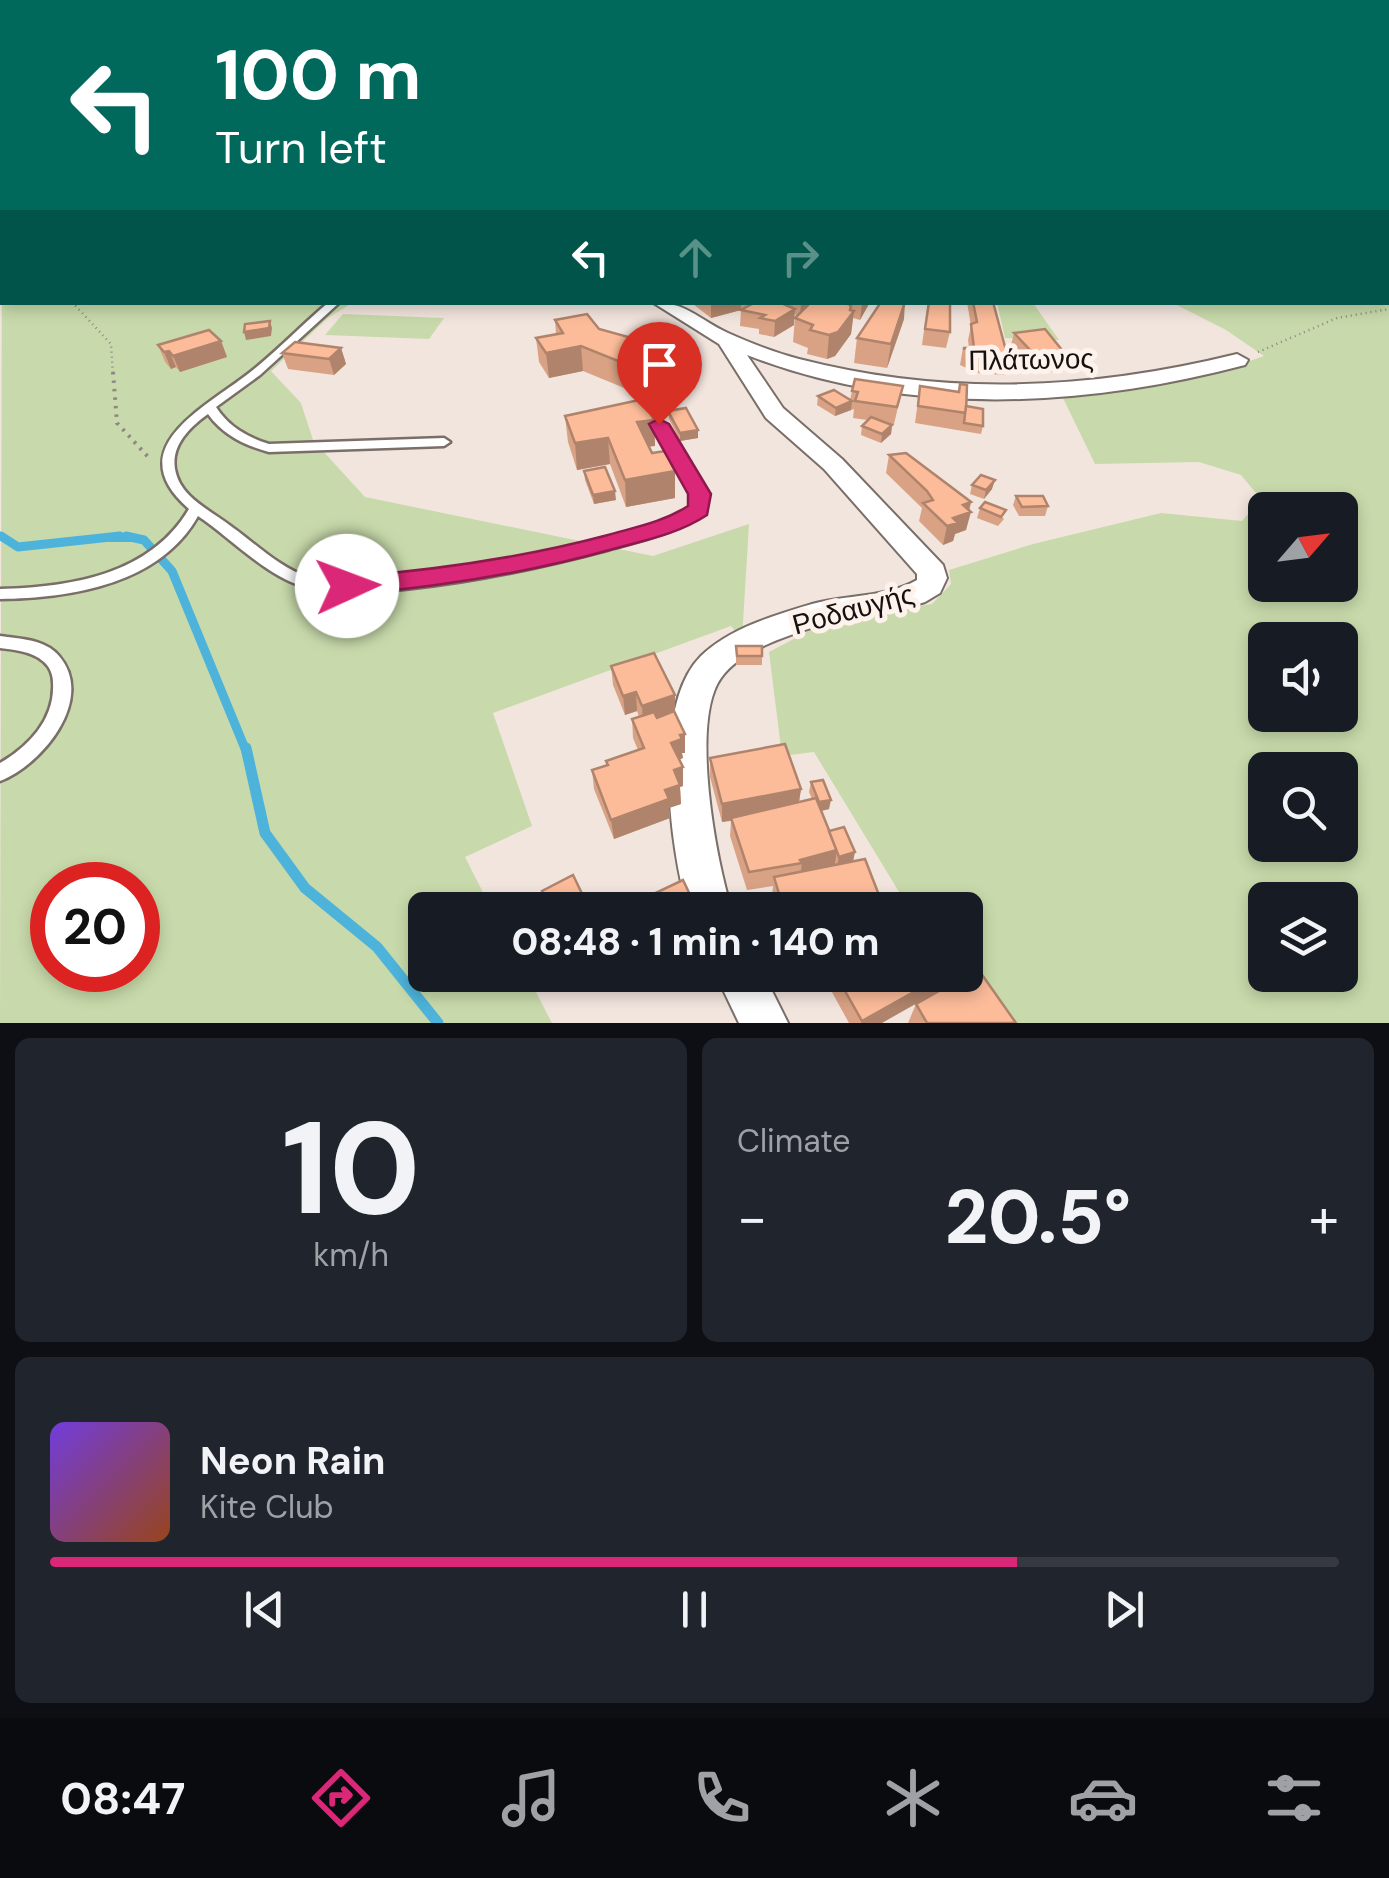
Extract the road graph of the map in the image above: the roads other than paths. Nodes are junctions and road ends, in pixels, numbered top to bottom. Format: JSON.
{"nodes":[{"id":1,"x":332,"y":305,"type":"edge"},
{"id":2,"x":666,"y":305,"type":"edge"},
{"id":3,"x":728,"y":342,"type":"junction"},
{"id":4,"x":1236,"y":360,"type":"road end"},
{"id":5,"x":210,"y":407,"type":"junction"},
{"id":6,"x":659,"y":424,"type":"dead end"},
{"id":7,"x":444,"y":442,"type":"dead end"},
{"id":8,"x":196,"y":508,"type":"junction"},
{"id":9,"x":0,"y":594,"type":"edge"},
{"id":10,"x":0,"y":642,"type":"edge"},
{"id":11,"x":0,"y":773,"type":"edge"},
{"id":12,"x":703,"y":892,"type":"edge"},
{"id":13,"x":748,"y":992,"type":"edge"},
{"id":14,"x":764,"y":1023,"type":"edge"}],
"edges":[{"from":1,"to":5,"type":"lane"},
{"from":2,"to":3,"type":"street","name":"Πλάτωνος"},
{"from":3,"to":4,"type":"street","name":"Πλάτωνος"},
{"from":3,"to":12,"type":"street","name":"Ροδαυγής"},
{"from":5,"to":7,"type":"lane"},
{"from":5,"to":8,"type":"lane"},
{"from":6,"to":8,"type":"lane"},
{"from":8,"to":9,"type":"lane"},
{"from":10,"to":11,"type":"lane"},
{"from":13,"to":14,"type":"street"}]}
